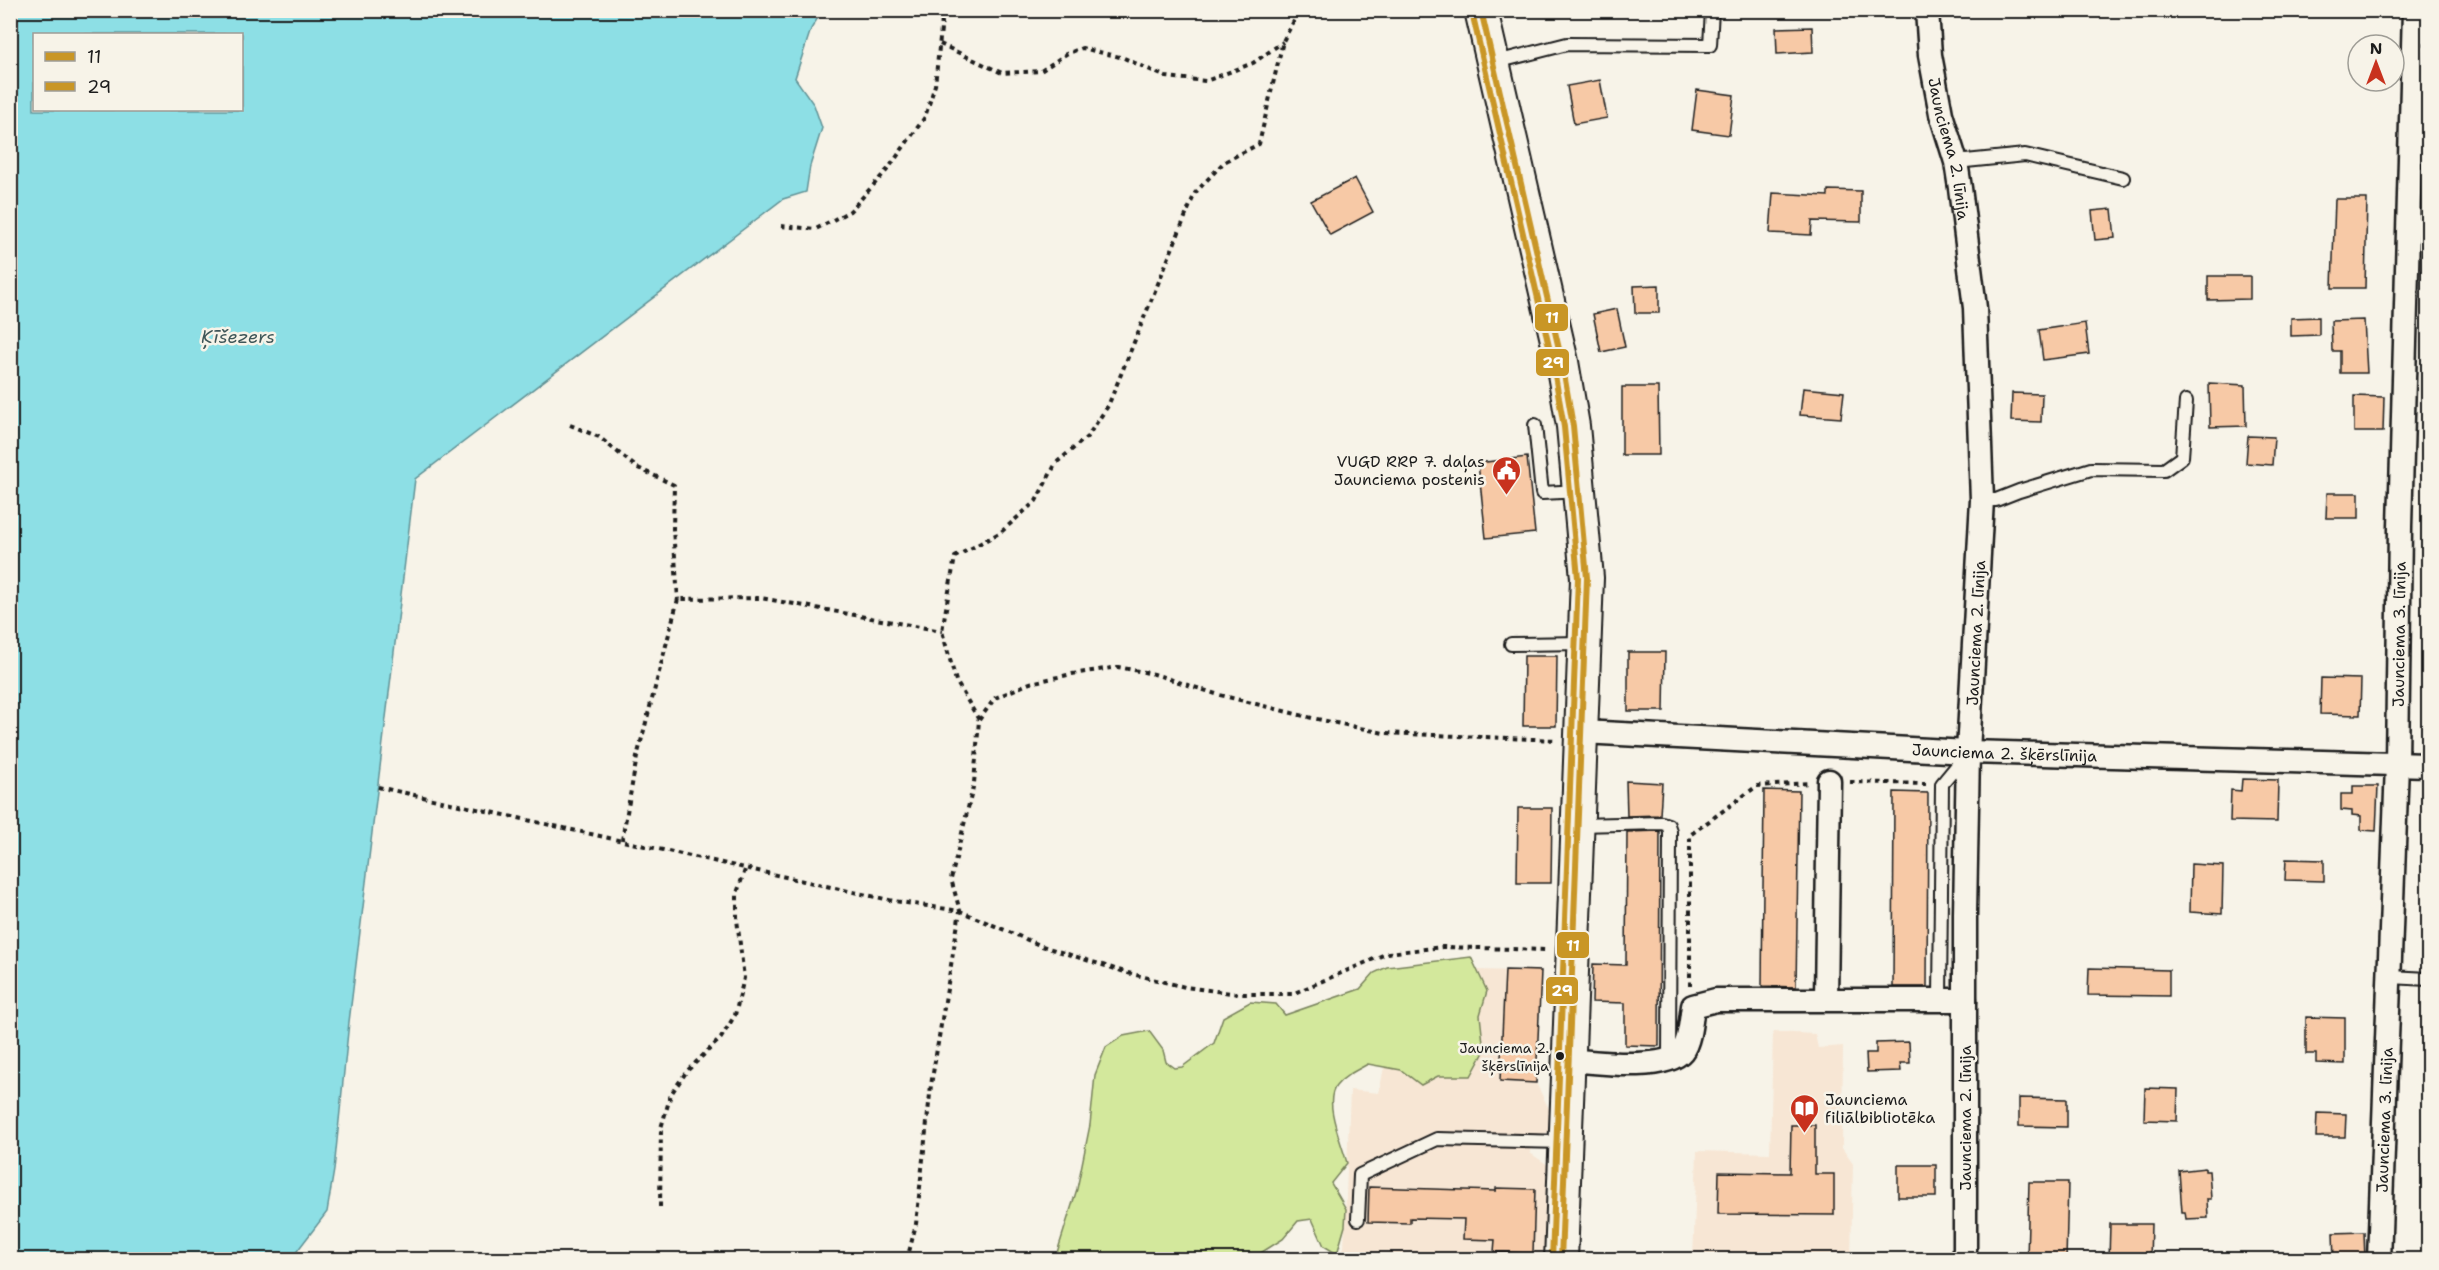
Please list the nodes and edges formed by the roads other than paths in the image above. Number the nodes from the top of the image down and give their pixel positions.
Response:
1 (1481, 10) edge
2 (1712, 10) edge
3 (1927, 10) edge
4 (2414, 10) edge
5 (1492, 60) junction
6 (1956, 162) junction
7 (2123, 178) dead end
8 (2186, 401) dead end
9 (1535, 425) dead end
10 (1581, 491) junction
11 (1982, 501) junction
12 (1586, 643) junction
13 (1511, 644) dead end
14 (1582, 737) junction
15 (1968, 752) junction
16 (2397, 765) junction
17 (2428, 765) edge
18 (1829, 781) road end
19 (1578, 825) junction
20 (2391, 977) junction
21 (2428, 979) edge
22 (1826, 999) junction
23 (1940, 1000) junction
24 (1965, 1000) junction
25 (1569, 1060) junction
26 (1669, 1060) junction
27 (1566, 1142) junction
28 (1358, 1219) dead end
29 (1561, 1260) edge
30 (1965, 1260) edge
31 (2379, 1260) edge

1 - 5 main road
2 - 5 lane
3 - 6 street, Jaunciema 2. līnija
4 - 16 street, Jaunciema 3. līnija
5 - 10 main road
6 - 7 lane
6 - 11 street, Jaunciema 2. līnija
8 - 11 lane
9 - 10 lane
10 - 12 main road
11 - 15 street, Jaunciema 2. līnija
12 - 13 lane
12 - 14 main road
14 - 15 street, Jaunciema 2. šķērslīnija
14 - 19 main road
15 - 16 street, Jaunciema 2. šķērslīnija
15 - 23 lane
15 - 24 street, Jaunciema 2. līnija
16 - 17 street, Jaunciema 2. šķērslīnija
16 - 20 street, Jaunciema 3. līnija
18 - 22 street
19 - 25 main road
19 - 26 lane
20 - 21 lane
20 - 31 street, Jaunciema 3. līnija
22 - 23 street
22 - 26 street
23 - 24 street
24 - 30 street, Jaunciema 2. līnija
25 - 26 street
25 - 27 main road
27 - 28 lane
27 - 29 main road

